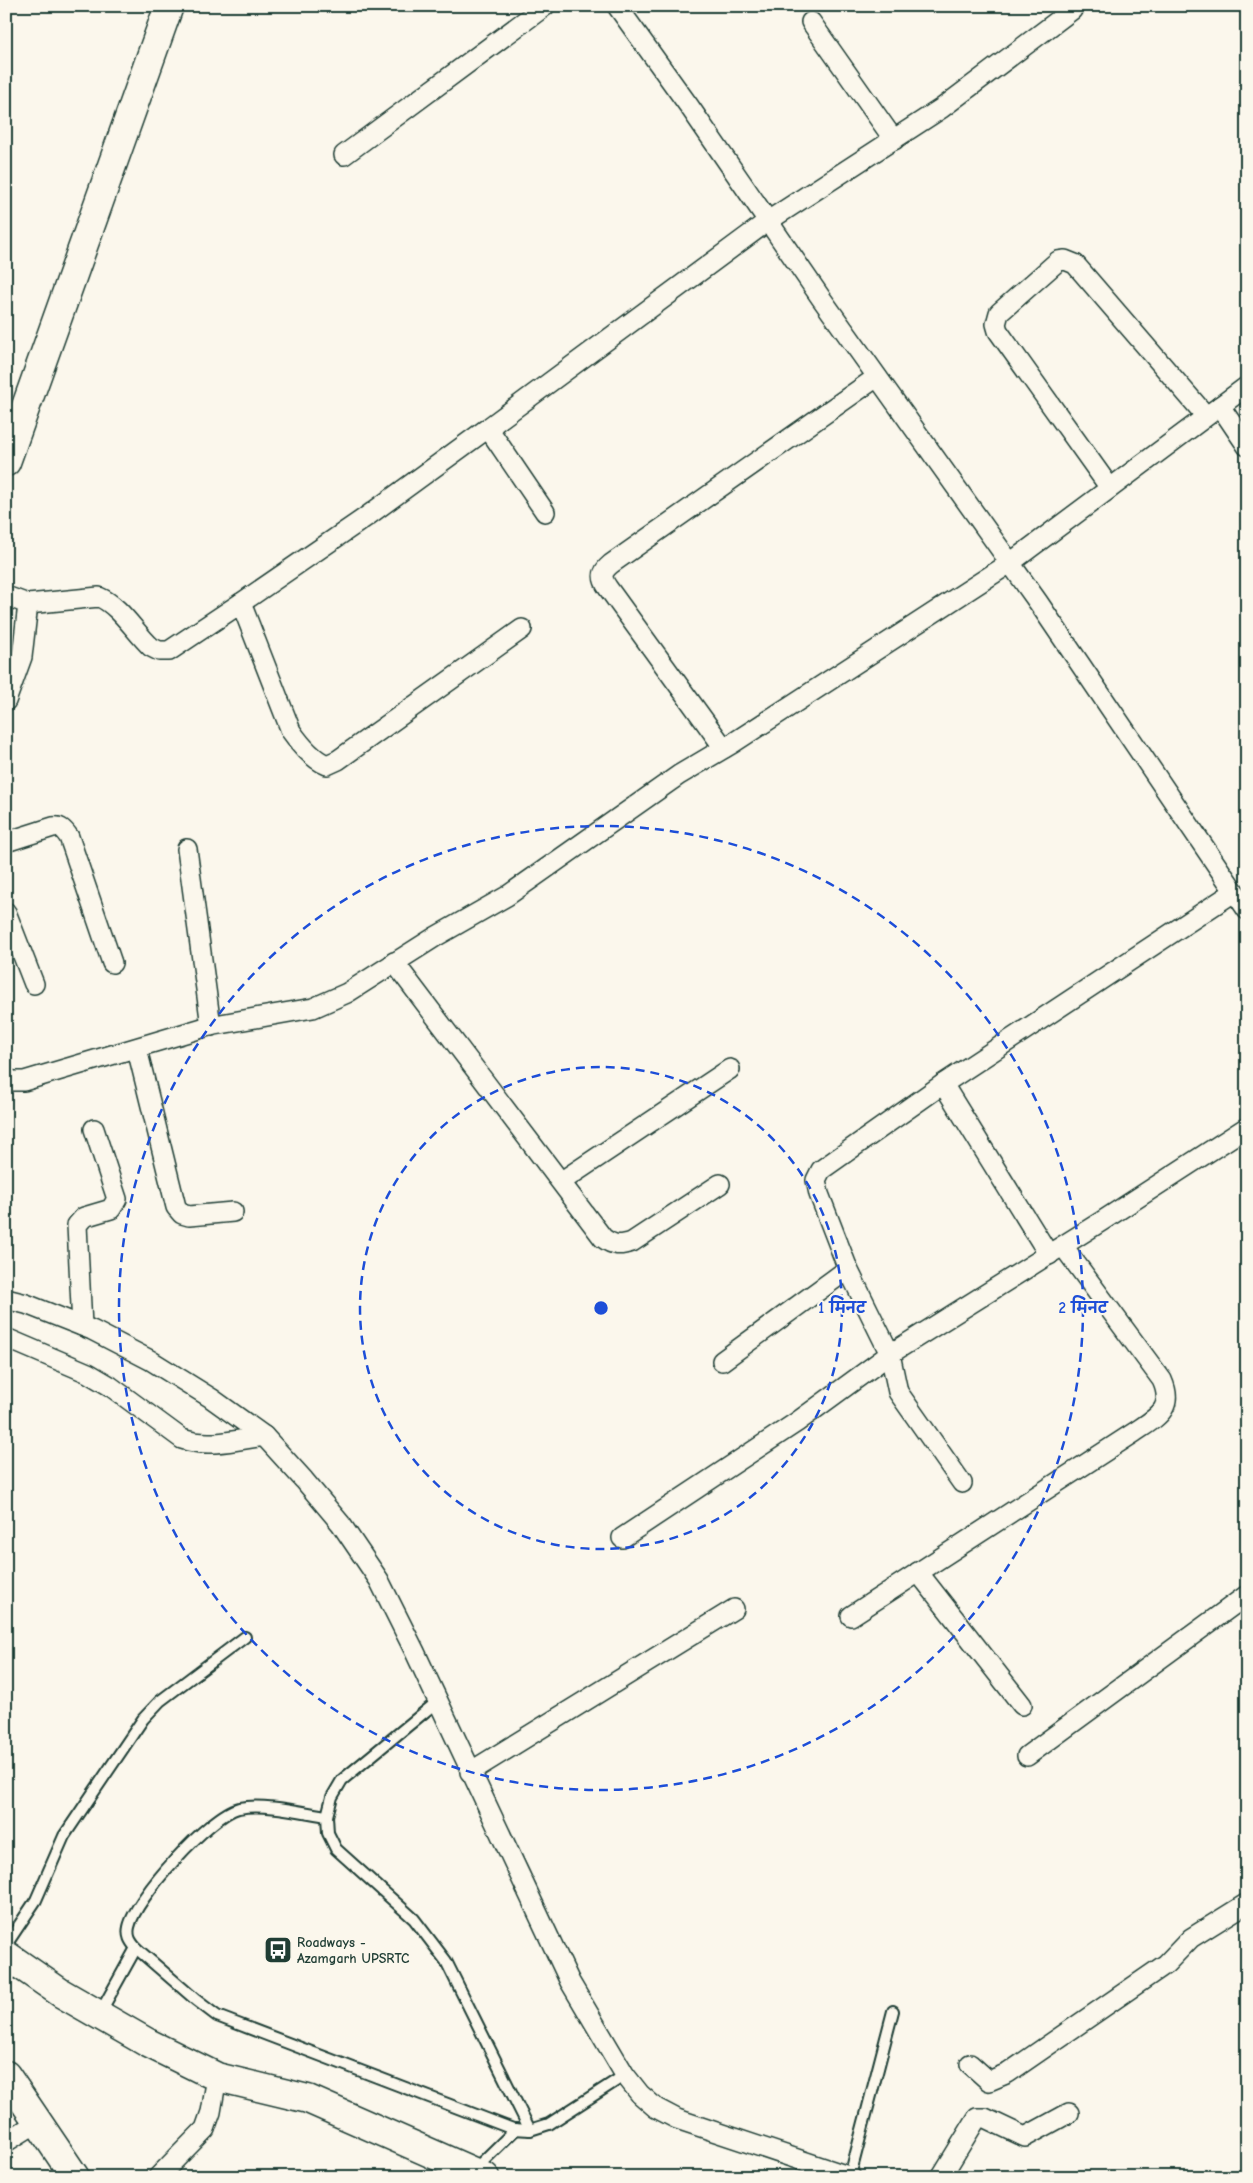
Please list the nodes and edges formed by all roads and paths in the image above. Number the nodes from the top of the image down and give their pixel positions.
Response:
1 (169, 6) edge
2 (545, 6) edge
3 (617, 6) edge
4 (1072, 10) dead end
5 (811, 22) dead end
6 (894, 140) junction
7 (344, 155) dead end
8 (768, 221) junction
9 (877, 377) junction
10 (1247, 386) edge
11 (1213, 411) junction
12 (488, 428) junction
13 (1247, 446) edge
14 (6, 462) edge
15 (1110, 488) junction
16 (545, 512) dead end
17 (1010, 563) junction
18 (6, 596) edge
19 (241, 603) junction
20 (28, 604) junction
21 (522, 629) dead end
22 (6, 701) edge
23 (724, 748) junction
24 (6, 842) edge
25 (187, 849) dead end
26 (1234, 892) junction
27 (1247, 910) edge
28 (6, 912) edge
29 (112, 962) dead end
30 (394, 962) junction
31 (34, 984) dead end
32 (211, 1026) junction
33 (137, 1049) junction
34 (730, 1069) dead end
35 (6, 1078) edge
36 (943, 1084) junction
37 (1247, 1127) edge
38 (94, 1129) dead end
39 (562, 1181) junction
40 (720, 1184) dead end
41 (233, 1212) dead end
42 (1056, 1250) junction
43 (848, 1269) junction
44 (6, 1299) edge
45 (82, 1326) junction
46 (6, 1338) edge
47 (890, 1354) junction
48 (722, 1361) dead end
49 (264, 1436) junction
50 (962, 1483) dead end
51 (622, 1538) dead end
52 (918, 1572) junction
53 (1247, 1595) edge
54 (734, 1609) dead end
55 (850, 1616) dead end
56 (245, 1637) dead end
57 (438, 1701) junction
58 (1022, 1705) dead end
59 (1027, 1756) dead end
60 (470, 1772) junction
61 (327, 1816) junction
62 (1247, 1903) edge
63 (6, 1945) edge
64 (136, 1948) junction
65 (6, 1955) edge
66 (893, 2011) dead end
67 (99, 2015) junction
68 (970, 2064) dead end
69 (6, 2075) edge
70 (625, 2075) junction
71 (217, 2078) junction
72 (1069, 2113) dead end
73 (38, 2122) junction
74 (516, 2129) junction
75 (530, 2130) junction
76 (6, 2142) edge
77 (479, 2174) edge
78 (851, 2176) edge
79 (75, 2177) edge
80 (158, 2177) edge
81 (941, 2177) edge

1 - 14 main road
2 - 7 street
3 - 8 street
4 - 6 street
5 - 6 street
6 - 8 street
8 - 9 street
8 - 12 street
9 - 17 street
9 - 23 street
10 - 11 street
11 - 13 street
11 - 15 street
11 - 15 street
12 - 16 street
12 - 19 street
15 - 17 street
17 - 23 street
17 - 26 street
18 - 20 street
19 - 20 street
19 - 21 street
20 - 22 street
23 - 30 street
24 - 29 street
25 - 32 street
26 - 27 street
26 - 36 street
28 - 31 street
30 - 32 street
30 - 39 street
32 - 33 street
33 - 35 street
33 - 41 street
34 - 39 street
36 - 42 street
36 - 43 street
37 - 42 street
38 - 45 street
39 - 40 street
42 - 47 street
42 - 52 street
43 - 47 street
43 - 48 street
44 - 45 street
45 - 49 street
46 - 49 street
47 - 50 street
47 - 51 street
49 - 57 street
52 - 55 street
52 - 58 street
53 - 59 street
54 - 60 street
56 - 63 lane
57 - 60 street
57 - 61 lane
60 - 70 street
61 - 64 lane
61 - 75 lane
62 - 68 street
64 - 67 lane
64 - 74 lane
65 - 67 main road
66 - 78 lane
67 - 71 main road
69 - 73 main road
70 - 75 lane
70 - 78 street
71 - 77 main road
71 - 80 street
72 - 81 street
73 - 76 street
73 - 79 main road
74 - 75 lane
74 - 77 lane

